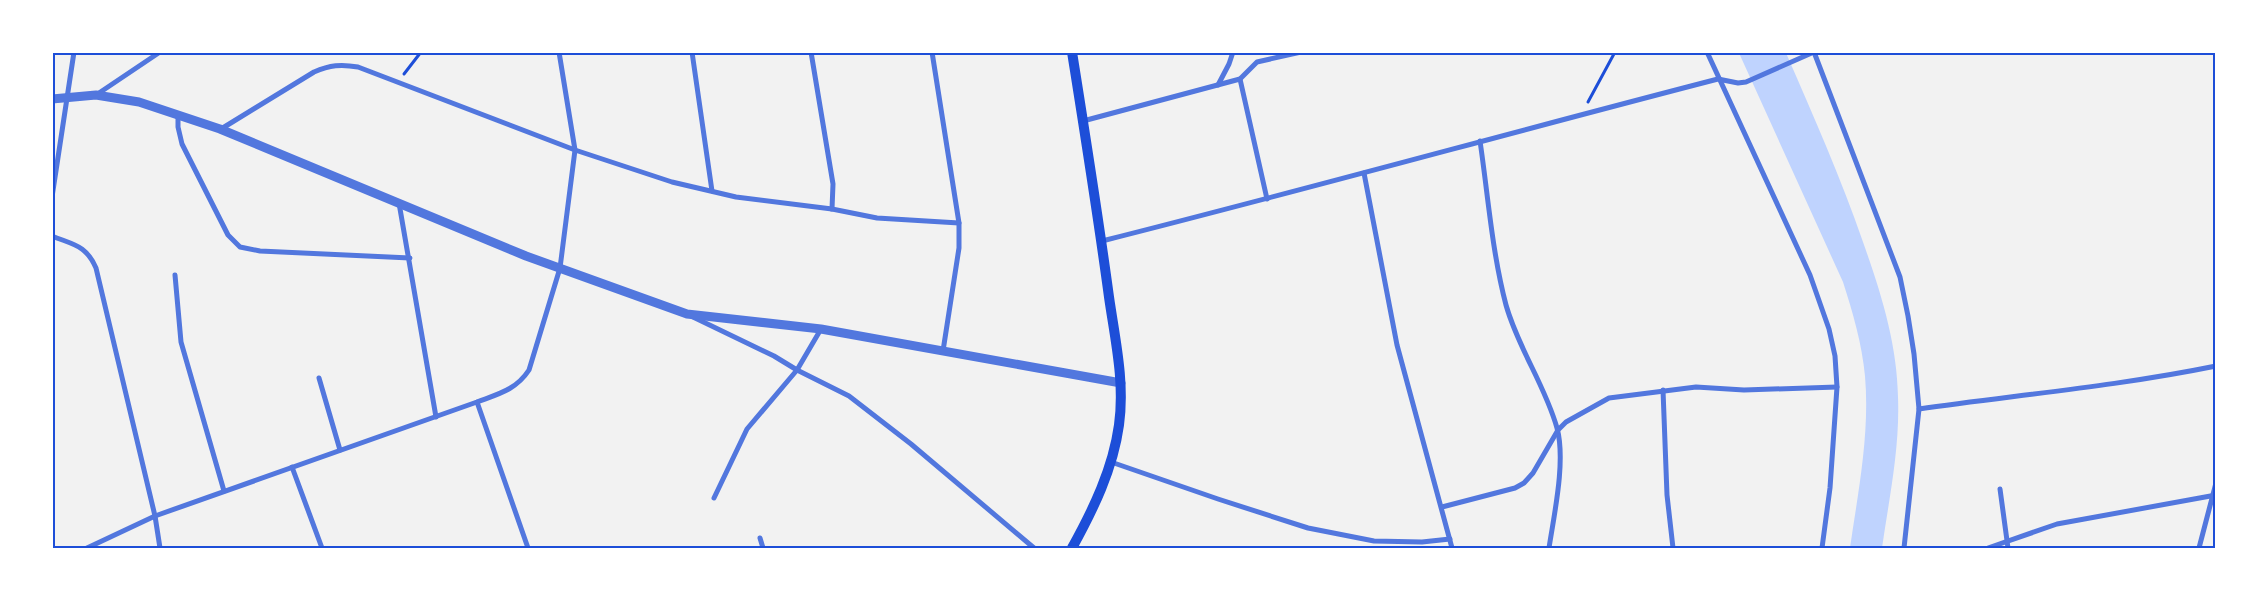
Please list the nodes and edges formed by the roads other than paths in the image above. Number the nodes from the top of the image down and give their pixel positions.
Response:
1 (74, 52) edge
2 (160, 52) edge
3 (559, 52) edge
4 (692, 52) edge
5 (811, 52) edge
6 (932, 52) edge
7 (1072, 52) edge
8 (1233, 52) edge
9 (1301, 52) edge
10 (1707, 52) edge
11 (1814, 52) edge
12 (1240, 79) junction
13 (1718, 79) junction
14 (1218, 85) junction
15 (96, 95) junction
16 (67, 98) junction
17 (52, 99) edge
18 (178, 114) junction
19 (1083, 121) junction
20 (220, 129) junction
21 (1480, 141) junction
22 (575, 150) junction
23 (1364, 173) junction
24 (712, 191) junction
25 (52, 198) edge
26 (1267, 199) junction
27 (399, 203) junction
28 (832, 209) junction
29 (959, 223) junction
30 (52, 236) edge
31 (1102, 241) junction
32 (410, 258) junction
33 (560, 268) junction
34 (175, 275) dead end
35 (687, 314) junction
36 (820, 329) junction
37 (943, 351) junction
38 (2216, 366) edge
39 (797, 370) junction
40 (319, 378) dead end
41 (1121, 383) junction
42 (1837, 387) junction
43 (1663, 390) junction
44 (476, 402) junction
45 (1919, 409) junction
46 (436, 417) junction
47 (1558, 430) junction
48 (340, 450) junction
49 (1112, 462) junction
50 (292, 467) junction
51 (2216, 483) edge
52 (2000, 489) dead end
53 (224, 491) junction
54 (2214, 495) edge
55 (714, 498) dead end
56 (1442, 507) junction
57 (155, 516) junction
58 (760, 538) dead end
59 (1450, 539) junction
60 (2008, 542) junction
61 (87, 548) edge
62 (160, 548) edge
63 (322, 548) edge
64 (528, 548) edge
65 (763, 548) edge
66 (1034, 548) edge
67 (1072, 548) edge
68 (1452, 548) edge
69 (1549, 548) edge
70 (1673, 548) edge
71 (1822, 548) edge
72 (1904, 548) edge
73 (1988, 548) edge
74 (2008, 548) edge
75 (2199, 548) edge

1 - 16 street
2 - 15 street
3 - 22 street
4 - 24 street
5 - 28 street
6 - 29 street
7 - 19 main road
8 - 14 street
9 - 12 street
10 - 13 street
11 - 13 street
11 - 45 street
12 - 14 street
12 - 26 street
13 - 21 street
13 - 42 street
14 - 19 street
15 - 16 street
15 - 18 street
16 - 17 street
16 - 25 street
18 - 20 street
18 - 32 street
19 - 31 main road
20 - 22 street
20 - 27 street
21 - 23 street
21 - 47 street
22 - 24 street
22 - 33 street
23 - 26 street
23 - 56 street
24 - 28 street
26 - 31 street
27 - 32 street
27 - 33 street
28 - 29 street
29 - 37 street
30 - 57 street
31 - 41 main road
32 - 46 street
33 - 35 street
33 - 44 street
34 - 53 street
35 - 36 street
35 - 39 street
36 - 37 street
36 - 39 street
37 - 41 street
38 - 45 street
39 - 55 street
39 - 66 street
40 - 48 street
41 - 49 main road
42 - 43 street
42 - 71 street
43 - 47 street
43 - 70 street
44 - 46 street
44 - 64 street
45 - 72 street
46 - 48 street
47 - 56 street
47 - 69 street
48 - 50 street
49 - 59 street
49 - 67 main road
50 - 53 street
50 - 63 street
51 - 54 street
52 - 60 street
53 - 57 street
54 - 60 street
54 - 75 street
56 - 59 street
57 - 61 street
57 - 62 street
58 - 65 street
59 - 68 street
60 - 73 street
60 - 74 street

